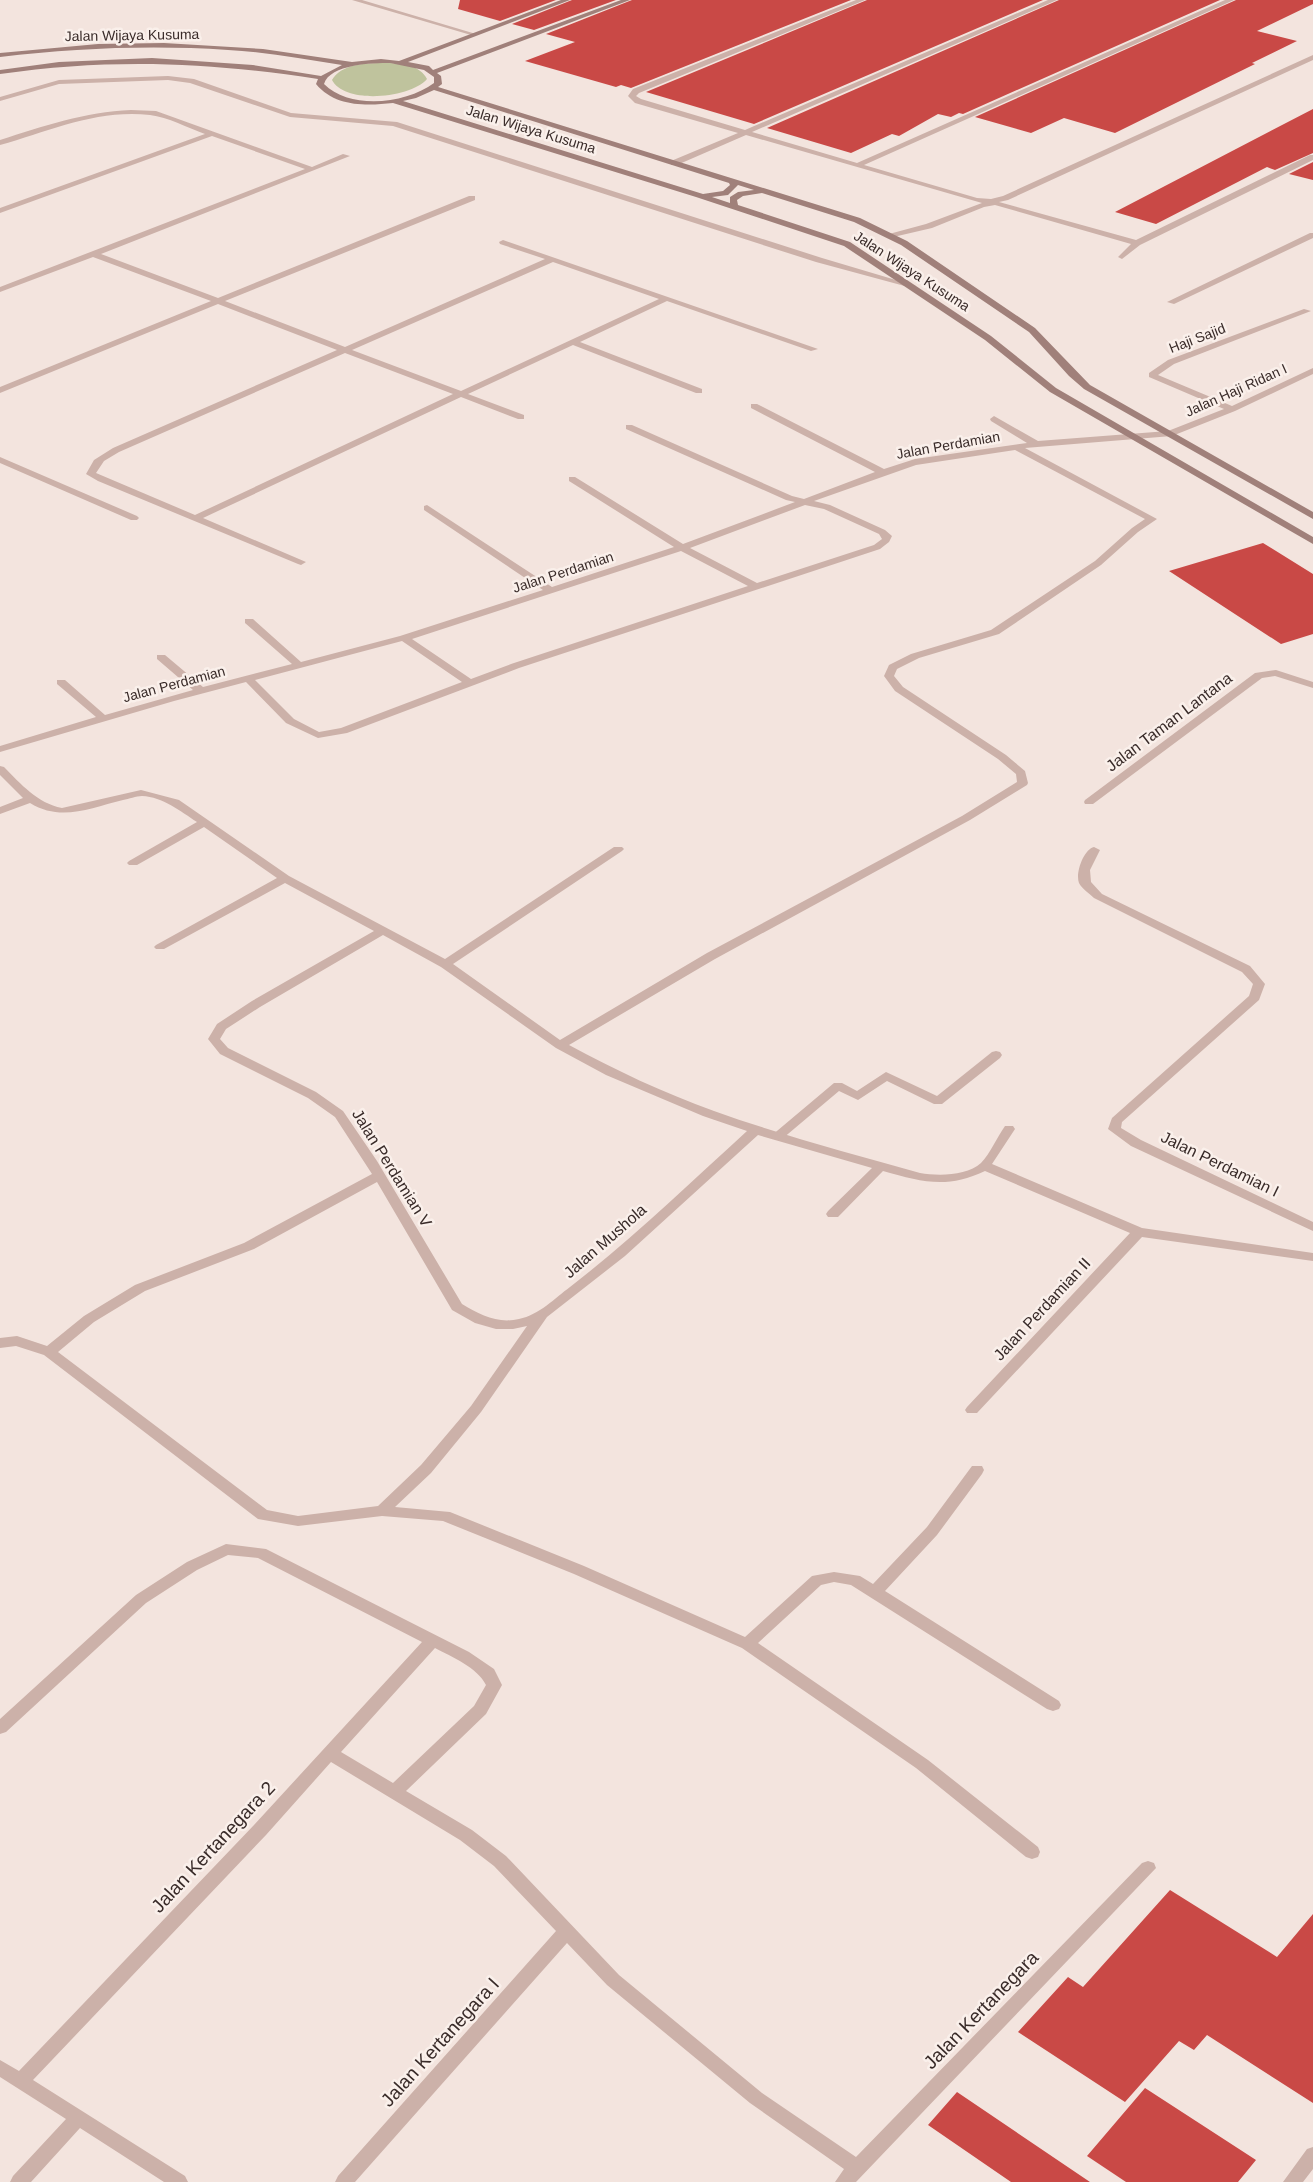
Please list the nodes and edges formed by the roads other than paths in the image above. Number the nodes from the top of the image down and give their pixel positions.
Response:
1 (355, 0) edge
2 (567, 0) edge
3 (627, 0) edge
4 (862, 0) edge
5 (1054, 0) edge
6 (1231, 0) edge
7 (473, 34) junction
8 (0, 56) edge
9 (1313, 58) edge
10 (402, 62) junction
11 (353, 64) junction
12 (0, 72) edge
13 (434, 72) junction
14 (322, 78) junction
15 (434, 88) junction
16 (0, 99) edge
17 (394, 101) junction
18 (746, 132) junction
19 (212, 134) junction
20 (0, 143) edge
21 (346, 156) dead end
22 (1313, 157) edge
23 (674, 163) junction
24 (858, 165) junction
25 (312, 169) junction
26 (733, 181) junction
27 (767, 192) junction
28 (699, 195) junction
29 (472, 198) dead end
30 (734, 206) junction
31 (0, 211) edge
32 (1313, 235) edge
33 (892, 236) junction
34 (503, 242) dead end
35 (1136, 243) junction
36 (94, 254) junction
37 (1122, 257) dead end
38 (552, 258) junction
39 (912, 286) junction
40 (0, 290) edge
41 (666, 298) junction
42 (217, 301) junction
43 (1171, 302) dead end
44 (1307, 311) dead end
45 (572, 342) junction
46 (343, 350) junction
47 (814, 350) dead end
48 (1313, 371) edge
49 (0, 390) edge
50 (699, 391) dead end
51 (460, 394) junction
52 (754, 406) dead end
53 (1232, 409) junction
54 (521, 417) dead end
55 (994, 419) dead end
56 (629, 427) dead end
57 (1169, 434) junction
58 (1135, 438) junction
59 (1036, 444) junction
60 (1016, 447) junction
61 (0, 460) edge
62 (883, 472) junction
63 (572, 479) dead end
64 (804, 502) junction
65 (427, 508) dead end
66 (1313, 516) edge
67 (134, 518) dead end
68 (195, 518) junction
69 (1313, 541) edge
70 (682, 548) junction
71 (301, 562) dead end
72 (756, 587) junction
73 (551, 591) junction
74 (249, 620) dead end
75 (404, 638) junction
76 (161, 657) dead end
77 (298, 664) junction
78 (247, 678) junction
79 (61, 682) dead end
80 (468, 682) junction
81 (1313, 685) edge
82 (200, 690) junction
83 (103, 718) junction
84 (0, 749) edge
85 (0, 769) edge
86 (31, 799) junction
87 (1089, 802) dead end
88 (0, 811) edge
89 (203, 823) junction
90 (618, 849) dead end
91 (1094, 850) dead end
92 (133, 863) dead end
93 (285, 878) junction
94 (382, 931) junction
95 (160, 947) dead end
96 (445, 964) junction
97 (560, 1045) junction
98 (996, 1055) dead end
99 (1009, 1129) dead end
100 (756, 1130) junction
101 (777, 1136) junction
102 (882, 1165) junction
103 (985, 1166) junction
104 (379, 1176) junction
105 (833, 1214) dead end
106 (1313, 1227) edge
107 (1138, 1232) junction
108 (1313, 1257) edge
109 (457, 1307) joint
110 (541, 1316) junction
111 (0, 1343) edge
112 (49, 1352) junction
113 (972, 1410) dead end
114 (977, 1470) dead end
115 (382, 1511) junction
116 (875, 1592) junction
117 (433, 1640) junction
118 (746, 1644) junction
119 (1053, 1705) dead end
120 (0, 1728) edge
121 (331, 1754) junction
122 (395, 1791) junction
123 (1032, 1852) dead end
124 (1148, 1868) dead end
125 (567, 1931) junction
126 (0, 2068) edge
127 (20, 2081) junction
128 (79, 2117) junction
129 (1313, 2155) edge
130 (857, 2168) junction
131 (19, 2182) edge
132 (179, 2182) edge
133 (344, 2182) edge
134 (844, 2182) edge
135 (1292, 2182) edge

1 - 7 street
2 - 7 street
3 - 13 street
4 - 18 street
5 - 18 street
6 - 24 street
7 - 10 street
8 - 11 street, Jalan Wijaya Kusuma
9 - 24 street
10 - 11 street
10 - 13 street
11 - 14 street
12 - 14 street, Jalan Wijaya Kusuma
13 - 15 street
14 - 17 street
15 - 17 street
15 - 23 street, Jalan Wijaya Kusuma
16 - 39 street
17 - 28 street, Jalan Wijaya Kusuma
18 - 23 street
18 - 24 street
19 - 20 street
19 - 25 street
19 - 31 street
21 - 25 street
22 - 35 street
23 - 26 street, Jalan Wijaya Kusuma
25 - 36 street
26 - 27 street, Jalan Wijaya Kusuma
26 - 28 street
27 - 30 street
27 - 33 street, Jalan Wijaya Kusuma
28 - 30 street, Jalan Wijaya Kusuma
29 - 42 street
30 - 39 street, Jalan Wijaya Kusuma
32 - 43 street
33 - 35 street
33 - 57 street, Jalan Wijaya Kusuma
34 - 38 street
35 - 37 street
36 - 40 street
36 - 42 street
38 - 41 street
38 - 46 street
39 - 58 street, Jalan Wijaya Kusuma
41 - 45 street
41 - 47 street
42 - 46 street
42 - 49 street
44 - 53 street, Haji Sajid
45 - 50 street
45 - 51 street
46 - 51 street
46 - 68 street
48 - 53 street, Jalan Haji Ridan I
51 - 54 street
51 - 68 street
52 - 62 street
53 - 57 street, Jalan Haji Ridan I
55 - 59 street
56 - 64 street
57 - 58 street, Jalan Haji Ridan I
57 - 66 street, Jalan Wijaya Kusuma
58 - 59 street, Jalan Perdamian
58 - 69 street, Jalan Wijaya Kusuma
59 - 60 street, Jalan Perdamian
60 - 62 street, Jalan Perdamian
60 - 97 street
61 - 67 street
62 - 64 street, Jalan Perdamian
63 - 70 street
64 - 70 street, Jalan Perdamian
64 - 72 street
65 - 73 street
68 - 71 street
70 - 72 street
70 - 73 street, Jalan Perdamian
72 - 80 street
73 - 75 street, Jalan Perdamian
74 - 77 street
75 - 77 street, Jalan Perdamian
75 - 80 street
76 - 82 street
77 - 78 street, Jalan Perdamian
78 - 80 street
78 - 82 street, Jalan Perdamian
79 - 83 street
81 - 87 street, Jalan Taman Lantana
82 - 83 street, Jalan Perdamian
83 - 84 street, Jalan Perdamian
85 - 86 street
86 - 88 street
86 - 89 street
89 - 92 street
89 - 93 street
90 - 96 street
91 - 106 street, Jalan Perdamian I
93 - 94 street
93 - 95 street
94 - 96 street
94 - 104 street, Jalan Perdamian V
96 - 97 street
97 - 100 street
98 - 101 street
99 - 103 street
100 - 101 street
100 - 110 street, Jalan Mushola
101 - 102 street
102 - 103 street
102 - 105 street
103 - 107 street
104 - 109 street, Jalan Perdamian V
104 - 112 street
107 - 108 street
107 - 113 street, Jalan Perdamian II
109 - 110 street, Jalan Mushola
110 - 115 street
111 - 112 street
112 - 115 street
114 - 116 street
115 - 118 street
116 - 118 street
116 - 119 street
117 - 120 street
117 - 121 street, Jalan Kertanegara 2
117 - 122 street
118 - 123 street
121 - 122 street
121 - 127 street, Jalan Kertanegara 2
122 - 125 street
124 - 130 street, Jalan Kertanegara
125 - 130 street
125 - 133 street, Jalan Kertanegara I
126 - 127 street
127 - 128 street
128 - 131 street
128 - 132 street
129 - 135 street
130 - 134 street, Jalan Kertanegara

